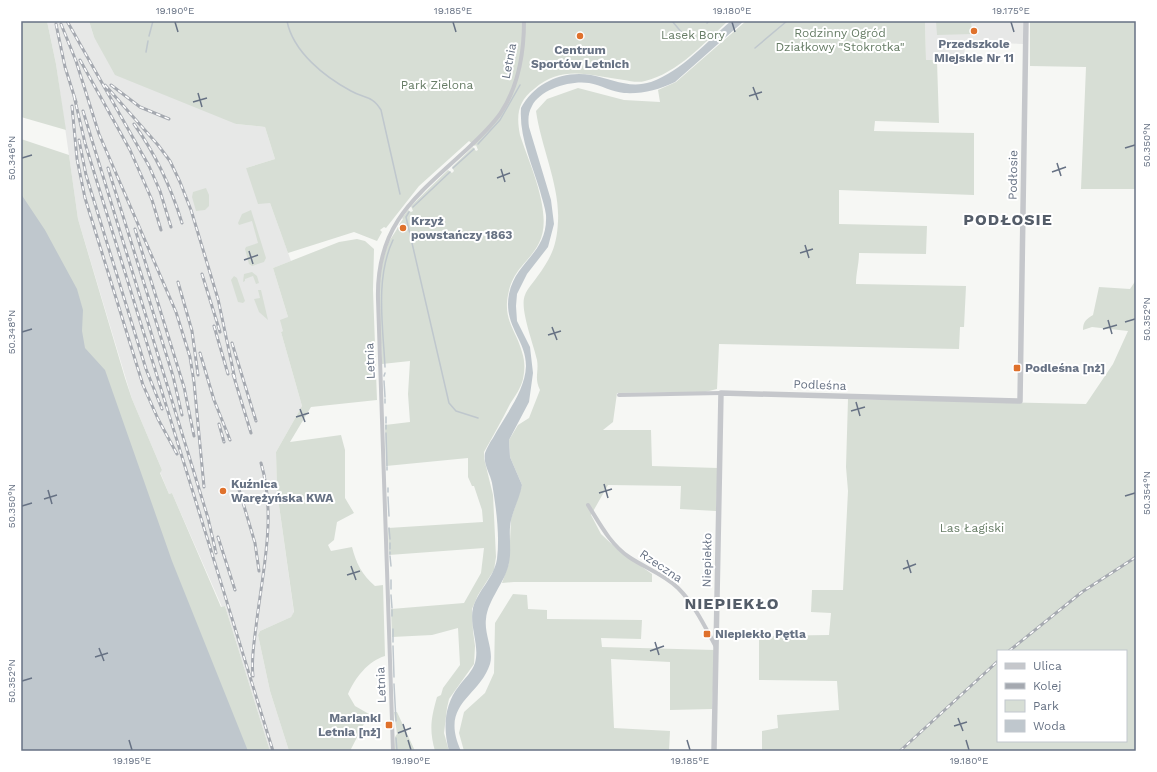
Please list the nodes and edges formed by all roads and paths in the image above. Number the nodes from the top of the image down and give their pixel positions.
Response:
1 (524, 21) edge
2 (1026, 21) edge
3 (721, 393) junction
4 (619, 395) dead end
5 (1020, 401) joint
6 (588, 505) dead end
7 (717, 649) junction
8 (393, 751) edge
9 (714, 751) edge

1 - 8 street, Letnia
2 - 5 street, Podłosie
3 - 4 street, Podleśna
3 - 5 street, Podleśna
3 - 7 street, Niepiekło
6 - 7 street, Rzeczna
7 - 9 street, Niepiekło

